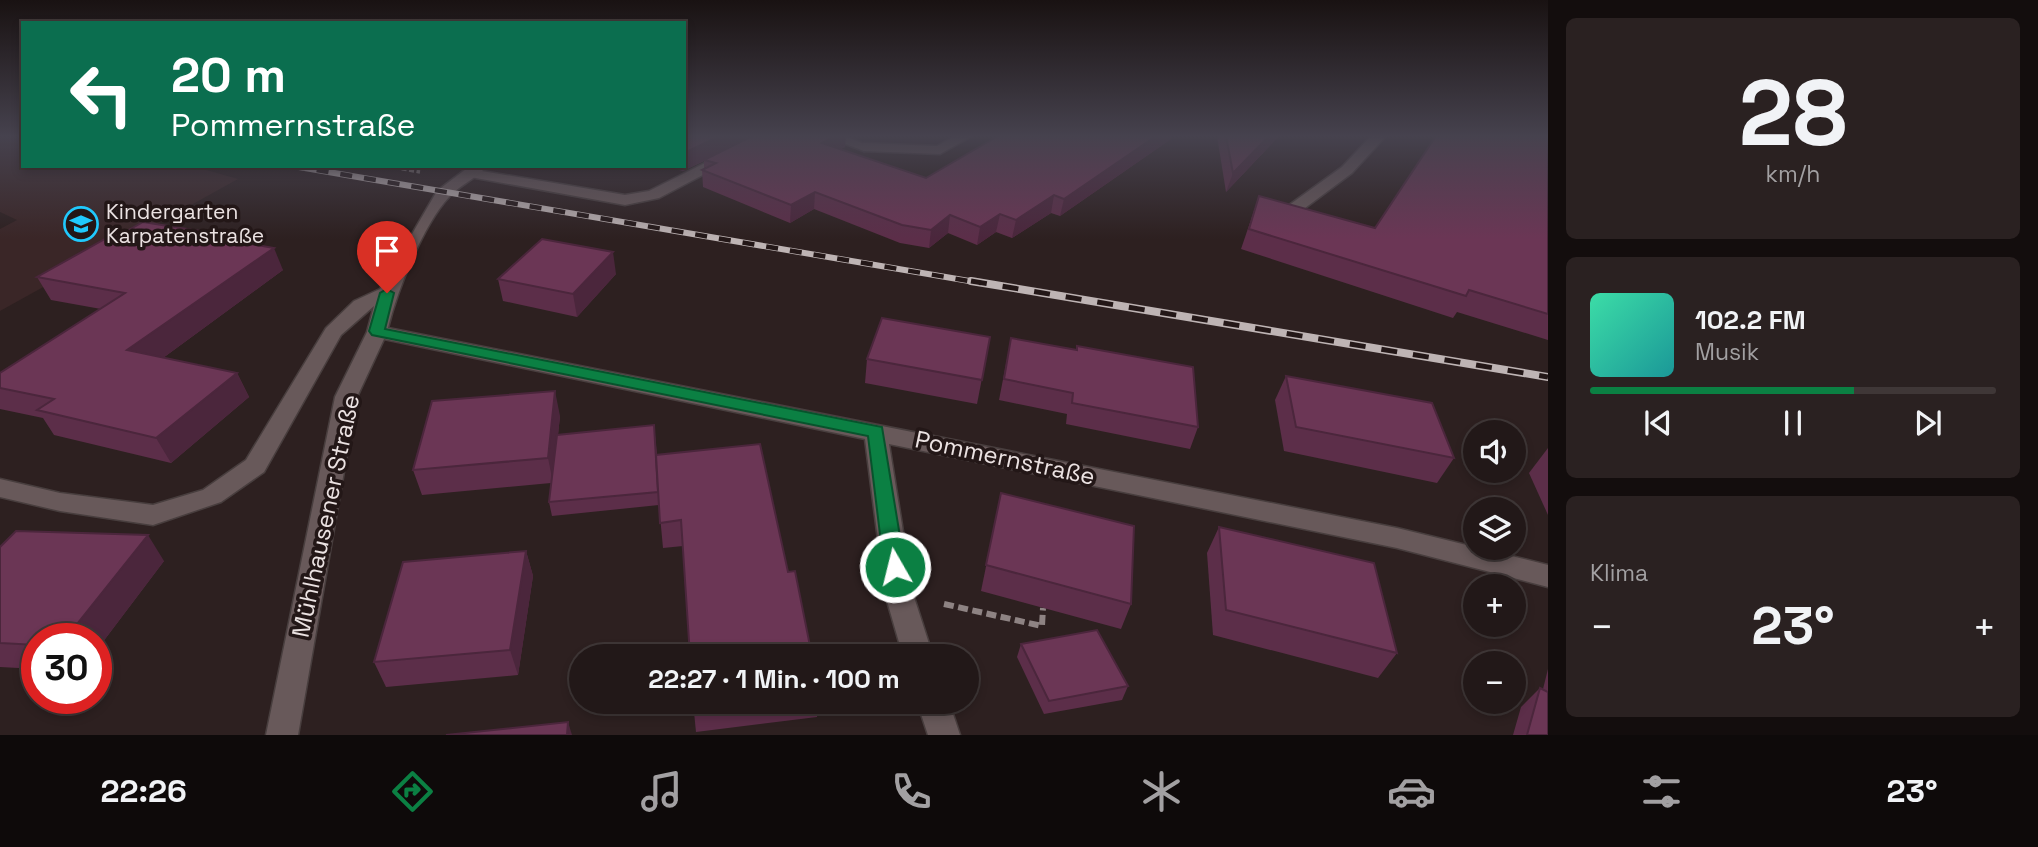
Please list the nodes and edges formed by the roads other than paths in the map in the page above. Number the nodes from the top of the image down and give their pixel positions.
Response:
1 (475, 170) edge
2 (477, 170) edge
3 (702, 170) edge
4 (1347, 170) edge
5 (1291, 211) edge
6 (387, 293) junction
7 (377, 331) junction
8 (876, 432) junction
9 (0, 488) edge
10 (1548, 576) edge
11 (914, 644) edge
12 (937, 714) edge
13 (282, 735) edge
14 (944, 735) edge

1 - 6 street, Mühlhausener Straße
2 - 3 street
4 - 5 street
6 - 7 street, Mühlhausener Straße
6 - 9 street
7 - 8 street, Pommernstraße
7 - 13 street, Mühlhausener Straße
8 - 10 street, Pommernstraße
8 - 11 street
12 - 14 street

